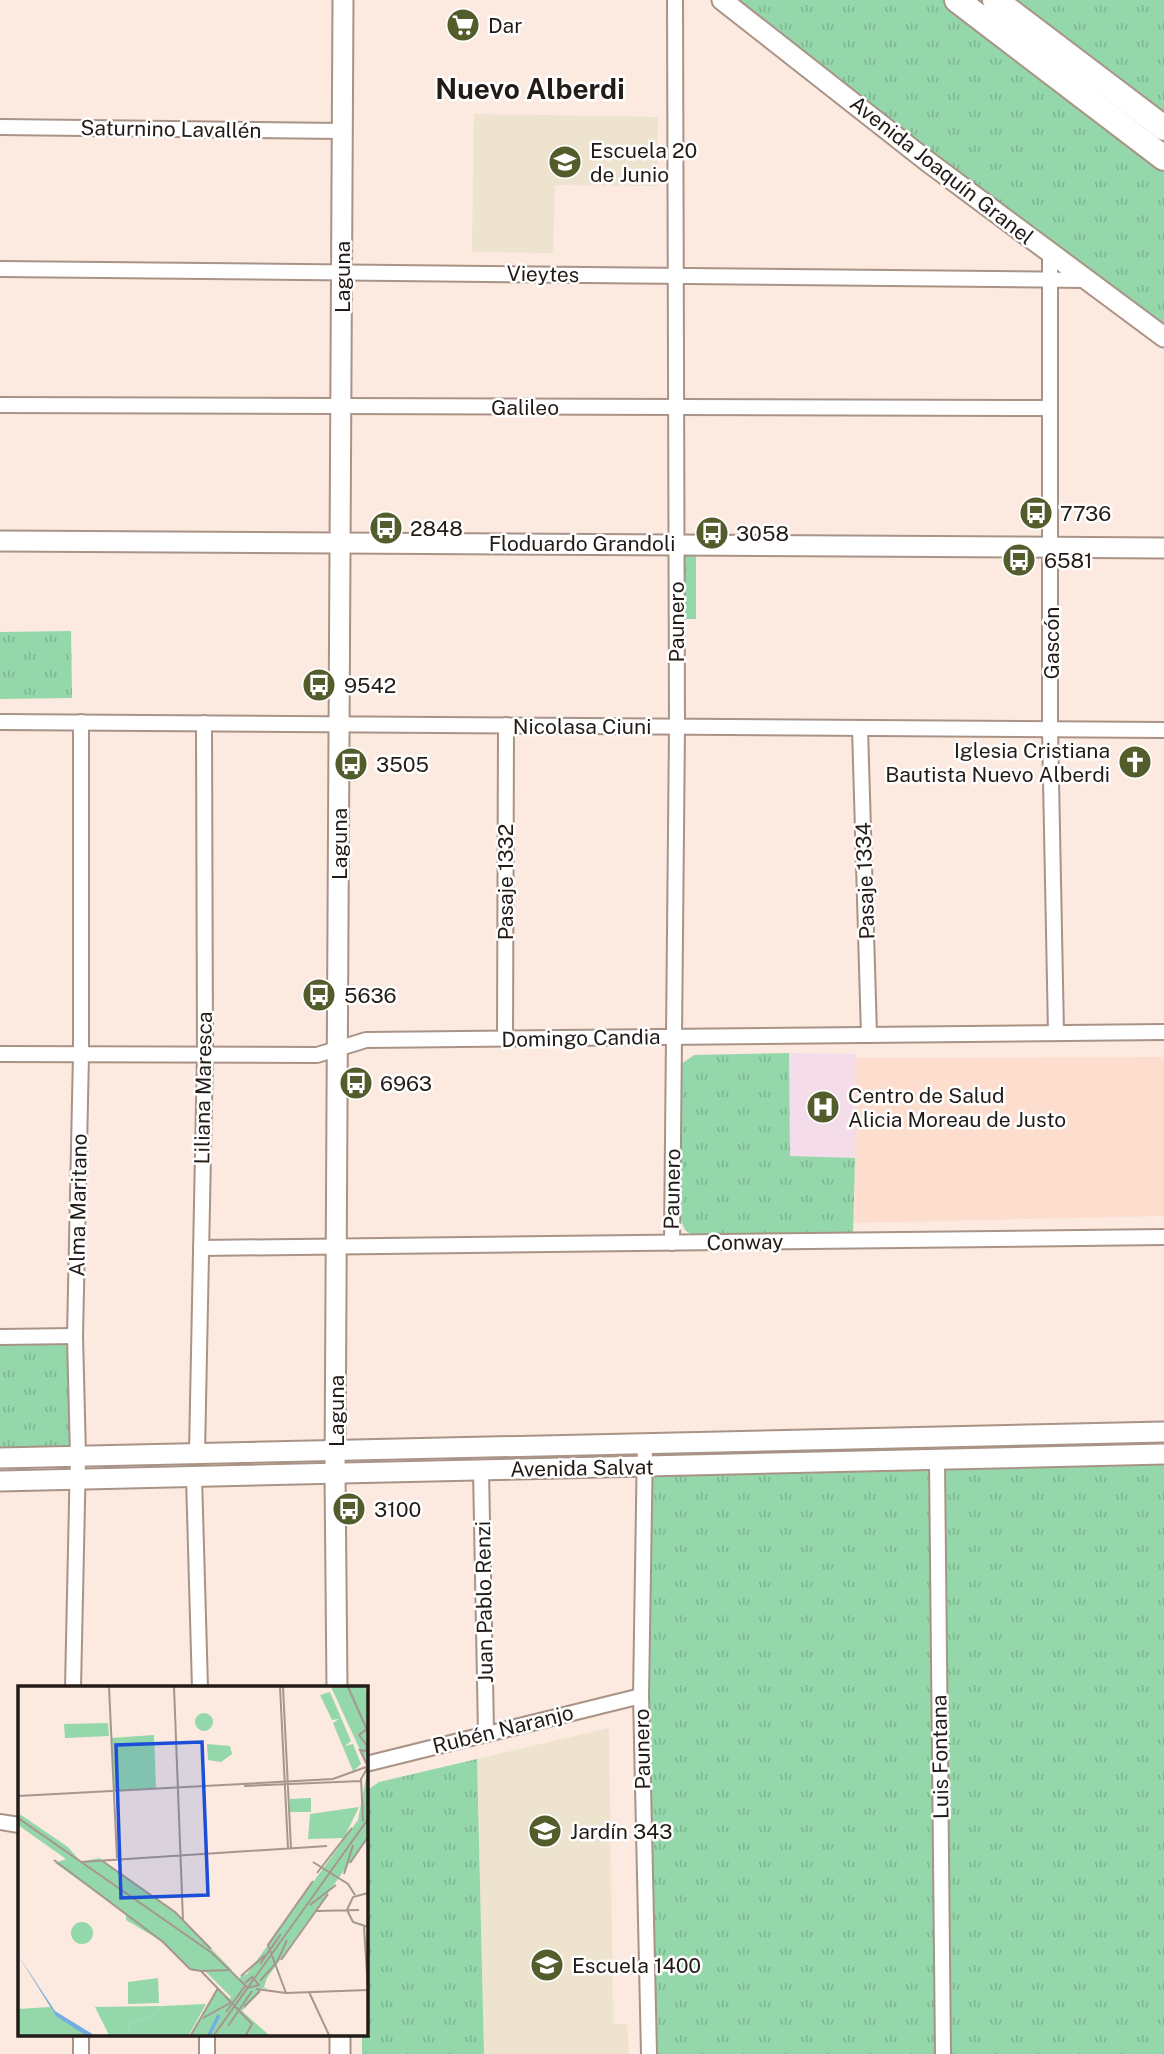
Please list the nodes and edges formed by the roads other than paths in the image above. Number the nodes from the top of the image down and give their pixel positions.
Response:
1 (343, 0) edge
2 (675, 0) edge
3 (722, 0) edge
4 (957, 0) edge
5 (995, 0) edge
6 (0, 127) edge
7 (1164, 128) edge
8 (343, 131) junction
9 (1164, 158) edge
10 (1050, 253) junction
11 (0, 269) edge
12 (342, 272) junction
13 (676, 276) junction
14 (1050, 279) junction
15 (1086, 280) junction
16 (1164, 337) edge
17 (0, 405) edge
18 (341, 406) junction
19 (676, 407) junction
20 (1050, 408) junction
21 (0, 541) edge
22 (340, 541) junction
23 (676, 544) junction
24 (1051, 547) junction
25 (1164, 548) edge
26 (0, 722) edge
27 (81, 722) junction
28 (204, 723) junction
29 (339, 724) junction
30 (506, 725) junction
31 (677, 727) junction
32 (860, 728) junction
33 (1050, 729) junction
34 (1164, 730) edge
35 (1164, 1032) edge
36 (1056, 1033) junction
37 (869, 1035) junction
38 (675, 1037) junction
39 (505, 1039) junction
40 (338, 1049) junction
41 (0, 1054) edge
42 (81, 1054) junction
43 (205, 1055) junction
44 (1164, 1237) edge
45 (672, 1243) junction
46 (201, 1248) junction
47 (337, 1248) junction
48 (75, 1336) junction
49 (0, 1338) edge
50 (1164, 1432) edge
51 (645, 1443) junction
52 (335, 1450) junction
53 (197, 1453) junction
54 (1164, 1454) edge
55 (78, 1456) junction
56 (0, 1458) edge
57 (937, 1460) junction
58 (645, 1466) junction
59 (481, 1470) junction
60 (335, 1473) junction
61 (194, 1477) junction
62 (77, 1479) junction
63 (0, 1481) edge
64 (72, 1686) edge
65 (200, 1686) edge
66 (337, 1686) edge
67 (640, 1696) junction
68 (486, 1733) junction
69 (368, 1762) edge
70 (0, 1822) edge
71 (18, 1825) edge
72 (81, 2036) edge
73 (207, 2036) edge
74 (340, 2036) edge
75 (81, 2054) edge
76 (207, 2054) edge
77 (340, 2054) edge
78 (649, 2054) edge
79 (943, 2054) edge

1 - 8 street, Laguna
2 - 13 street, Paunero
3 - 10 street, Avenida Joaquín Granel
4 - 9 highway
5 - 7 highway
6 - 8 street, Saturnino Lavallén
8 - 12 street, Laguna
10 - 14 street, Gascón
10 - 15 street, Avenida Joaquín Granel
11 - 12 street, Vieytes
12 - 13 street, Vieytes
12 - 18 street, Laguna
13 - 14 street, Vieytes
13 - 19 street, Paunero
14 - 15 street, Vieytes
14 - 20 street, Gascón
15 - 16 street, Avenida Joaquín Granel
17 - 18 street, Galileo
18 - 19 street, Galileo
18 - 22 street, Laguna
19 - 20 street, Galileo
19 - 23 street, Paunero
20 - 24 street, Gascón
21 - 22 street, Floduardo Grandoli
22 - 23 street, Floduardo Grandoli
22 - 29 street, Laguna
23 - 24 street, Floduardo Grandoli
23 - 31 street, Paunero
24 - 25 street, Floduardo Grandoli
24 - 33 street, Gascón
26 - 27 street, Nicolasa Ciuni
27 - 28 street, Nicolasa Ciuni
27 - 42 street, Alma Maritano
28 - 29 street, Nicolasa Ciuni
28 - 43 street, Liliana Maresca
29 - 30 street, Nicolasa Ciuni
29 - 40 street, Laguna
30 - 31 street, Nicolasa Ciuni
30 - 39 street, Pasaje 1332
31 - 32 street, Nicolasa Ciuni
31 - 38 street, Paunero
32 - 33 street, Nicolasa Ciuni
32 - 37 street, Pasaje 1334
33 - 34 street, Nicolasa Ciuni
33 - 36 street, Gascón
35 - 36 street, Domingo Candia
36 - 37 street, Domingo Candia
37 - 38 street, Domingo Candia
38 - 39 street, Domingo Candia
38 - 45 street, Paunero
39 - 40 street, Domingo Candia
40 - 43 street, Domingo Candia
40 - 47 street, Laguna
41 - 42 street, Domingo Candia
42 - 43 street, Domingo Candia
42 - 48 street, Alma Maritano
43 - 46 street, Liliana Maresca
44 - 45 street, Conway
45 - 47 street, Conway
46 - 47 street, Conway
46 - 53 street, Liliana Maresca
47 - 52 street, Laguna
48 - 49 street
48 - 55 street, Alma Maritano
50 - 51 street, Avenida Salvat
51 - 52 street, Avenida Salvat
51 - 58 street, Paunero
52 - 53 street, Avenida Salvat
52 - 60 street, Laguna
53 - 55 street, Avenida Salvat
54 - 57 street, Avenida Salvat
55 - 56 street, Avenida Salvat
55 - 62 street, Alma Maritano
57 - 58 street, Avenida Salvat
57 - 79 street, Luis Fontana
58 - 59 street, Avenida Salvat
58 - 67 street, Paunero
59 - 60 street, Avenida Salvat
59 - 68 street, Juan Pablo Renzi
60 - 61 street, Avenida Salvat
60 - 66 street, Laguna
61 - 62 street, Avenida Salvat
61 - 65 street
62 - 63 street, Avenida Salvat
62 - 64 street, Alma Maritano
67 - 68 street, Rubén Naranjo
67 - 78 street, Paunero
68 - 69 street, Rubén Naranjo
70 - 71 street
72 - 75 street
73 - 76 street
74 - 77 street

